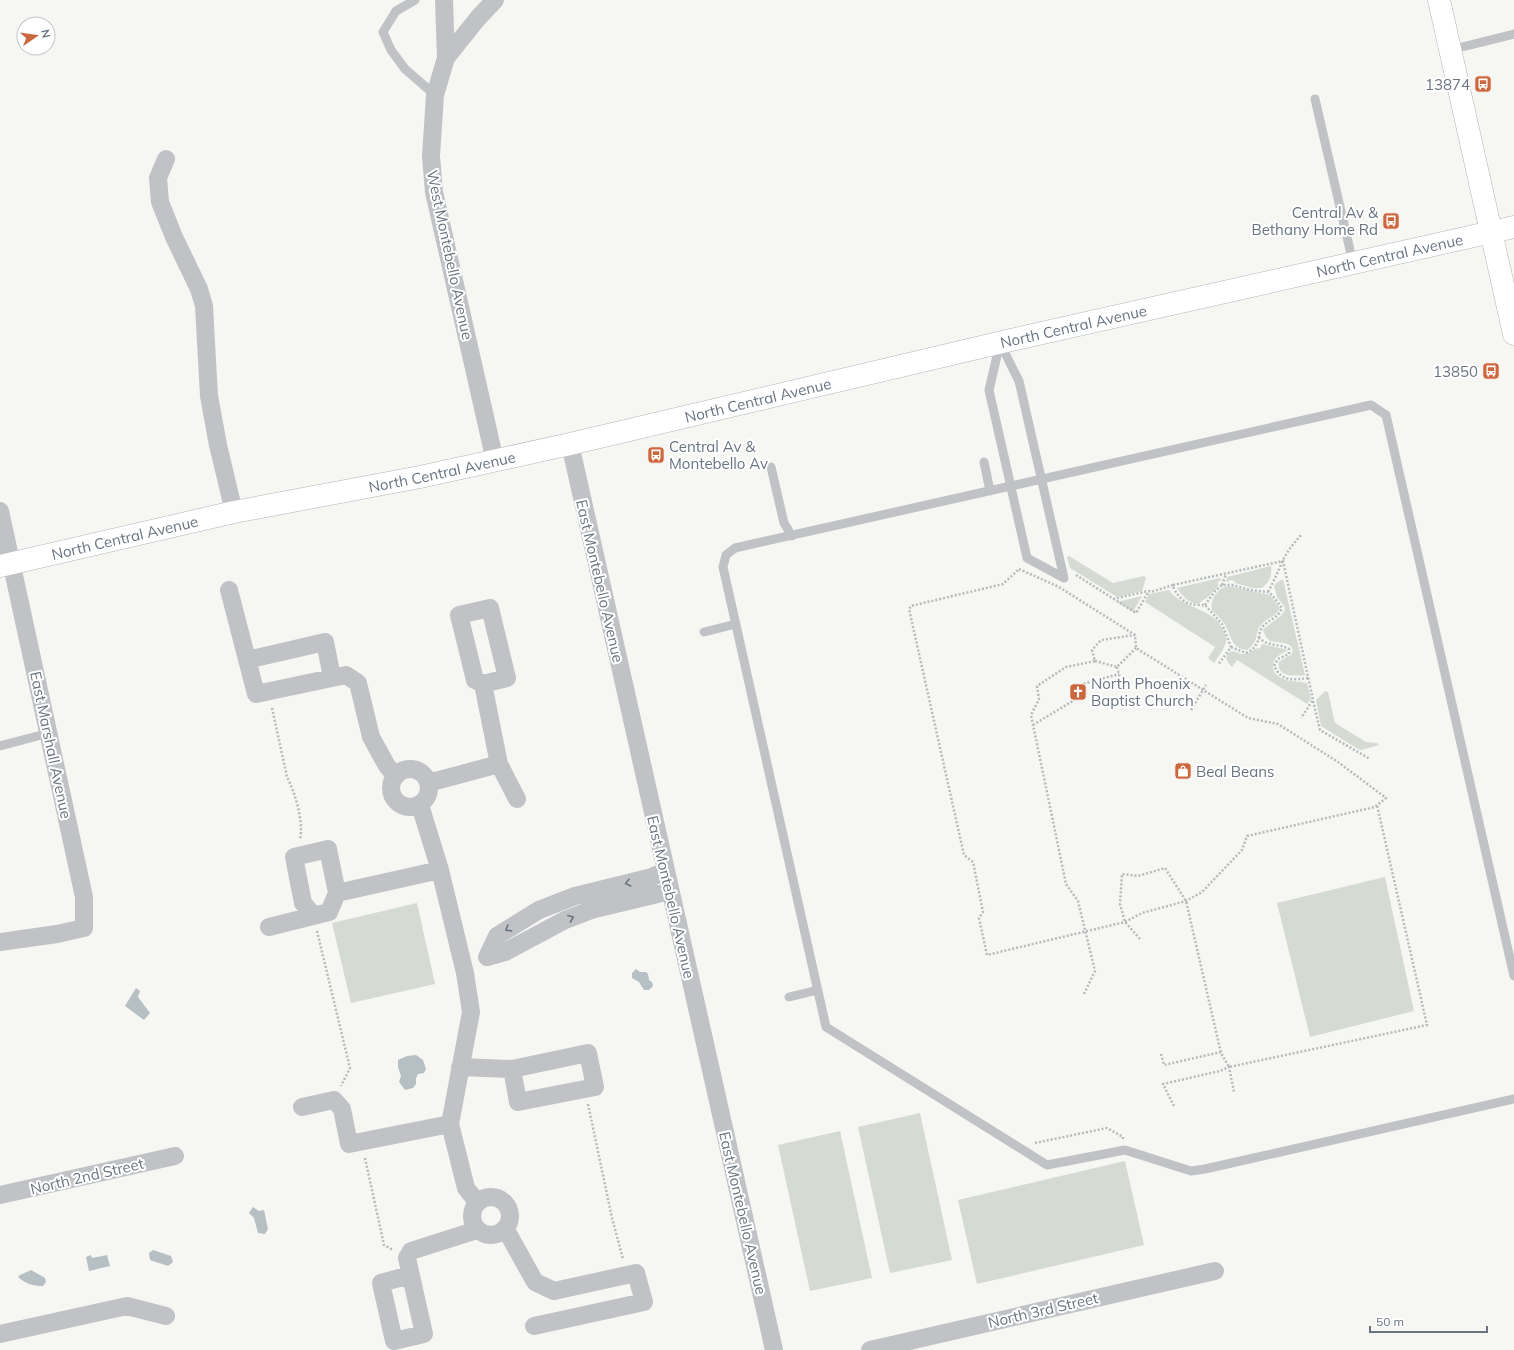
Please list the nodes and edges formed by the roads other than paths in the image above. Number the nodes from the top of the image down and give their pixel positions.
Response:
1 (415, 0) edge
2 (444, 0) edge
3 (495, 0) edge
4 (1439, 0) edge
5 (1514, 34) edge
6 (1450, 50) junction
7 (446, 58) junction
8 (436, 95) junction
9 (1315, 98) dead end
10 (166, 159) dead end
11 (1514, 226) edge
12 (1490, 232) junction
13 (1353, 263) junction
14 (1514, 334) edge
15 (1000, 343) junction
16 (570, 444) junction
17 (495, 461) junction
18 (984, 462) dead end
19 (771, 467) dead end
20 (1042, 479) junction
21 (1011, 486) junction
22 (990, 491) junction
23 (0, 511) edge
24 (234, 512) junction
25 (792, 536) junction
26 (6, 565) edge
27 (229, 590) dead end
28 (736, 624) junction
29 (704, 632) dead end
30 (247, 660) junction
31 (332, 677) junction
32 (483, 684) dead end
33 (49, 733) junction
34 (0, 746) edge
35 (499, 764) junction
36 (396, 776) junction
37 (428, 783) junction
38 (518, 799) dead end
39 (420, 805) junction
40 (440, 870) junction
41 (665, 871) junction
42 (670, 891) junction
43 (337, 893) junction
44 (313, 915) junction
45 (269, 927) dead end
46 (0, 942) edge
47 (487, 957) junction
48 (465, 973) junction
49 (1514, 976) edge
50 (818, 990) junction
51 (789, 997) dead end
52 (460, 1067) junction
53 (512, 1069) junction
54 (1514, 1099) edge
55 (302, 1107) dead end
56 (450, 1124) junction
57 (175, 1156) dead end
58 (0, 1195) edge
59 (477, 1202) junction
60 (505, 1228) junction
61 (478, 1230) junction
62 (408, 1266) road end
63 (1215, 1271) dead end
64 (554, 1291) junction
65 (166, 1316) dead end
66 (561, 1320) junction
67 (534, 1326) dead end
68 (0, 1334) edge
69 (774, 1350) edge
70 (870, 1350) edge

1 - 8 lane
2 - 7 street, West Montebello Avenue
3 - 7 street
4 - 6 main road
5 - 6 lane
6 - 12 main road
7 - 8 street, West Montebello Avenue
8 - 17 street, West Montebello Avenue
9 - 13 lane
10 - 24 street
11 - 12 main road, North Central Avenue
12 - 13 main road, North Central Avenue
12 - 14 main road
13 - 15 main road, North Central Avenue
15 - 16 main road, North Central Avenue
15 - 20 lane
15 - 21 lane
16 - 17 main road, North Central Avenue
16 - 41 street, East Montebello Avenue
17 - 24 main road, North Central Avenue
18 - 22 lane
19 - 25 lane
20 - 21 lane
20 - 21 lane
20 - 49 lane
21 - 22 lane
22 - 25 lane
23 - 26 street, East Marshall Avenue
24 - 26 main road, North Central Avenue
25 - 28 lane
26 - 33 street, East Marshall Avenue
27 - 30 street
28 - 29 lane
28 - 50 lane
30 - 31 street
30 - 31 street
31 - 36 street
32 - 35 street
33 - 34 lane
33 - 46 street, East Marshall Avenue
35 - 37 street
35 - 38 street
36 - 37 street
36 - 39 street
37 - 39 street
39 - 40 street
40 - 43 street
40 - 48 street
41 - 42 street, East Montebello Avenue
41 -> 47 street
47 -> 42 street
42 - 69 street, East Montebello Avenue
43 - 44 street
43 - 44 street
44 - 45 street
47 - 48 street
48 - 52 street
50 - 51 lane
50 - 54 lane
52 - 53 street
52 - 56 street
53 - 53 street
55 - 56 street
56 - 59 street
57 - 58 street, North 2nd Street
59 - 60 street
59 - 61 street
60 - 61 street
60 - 64 street
61 - 62 street
63 - 70 street, North 3rd Street
64 - 66 street
64 - 66 street
65 - 68 street
66 - 67 street

